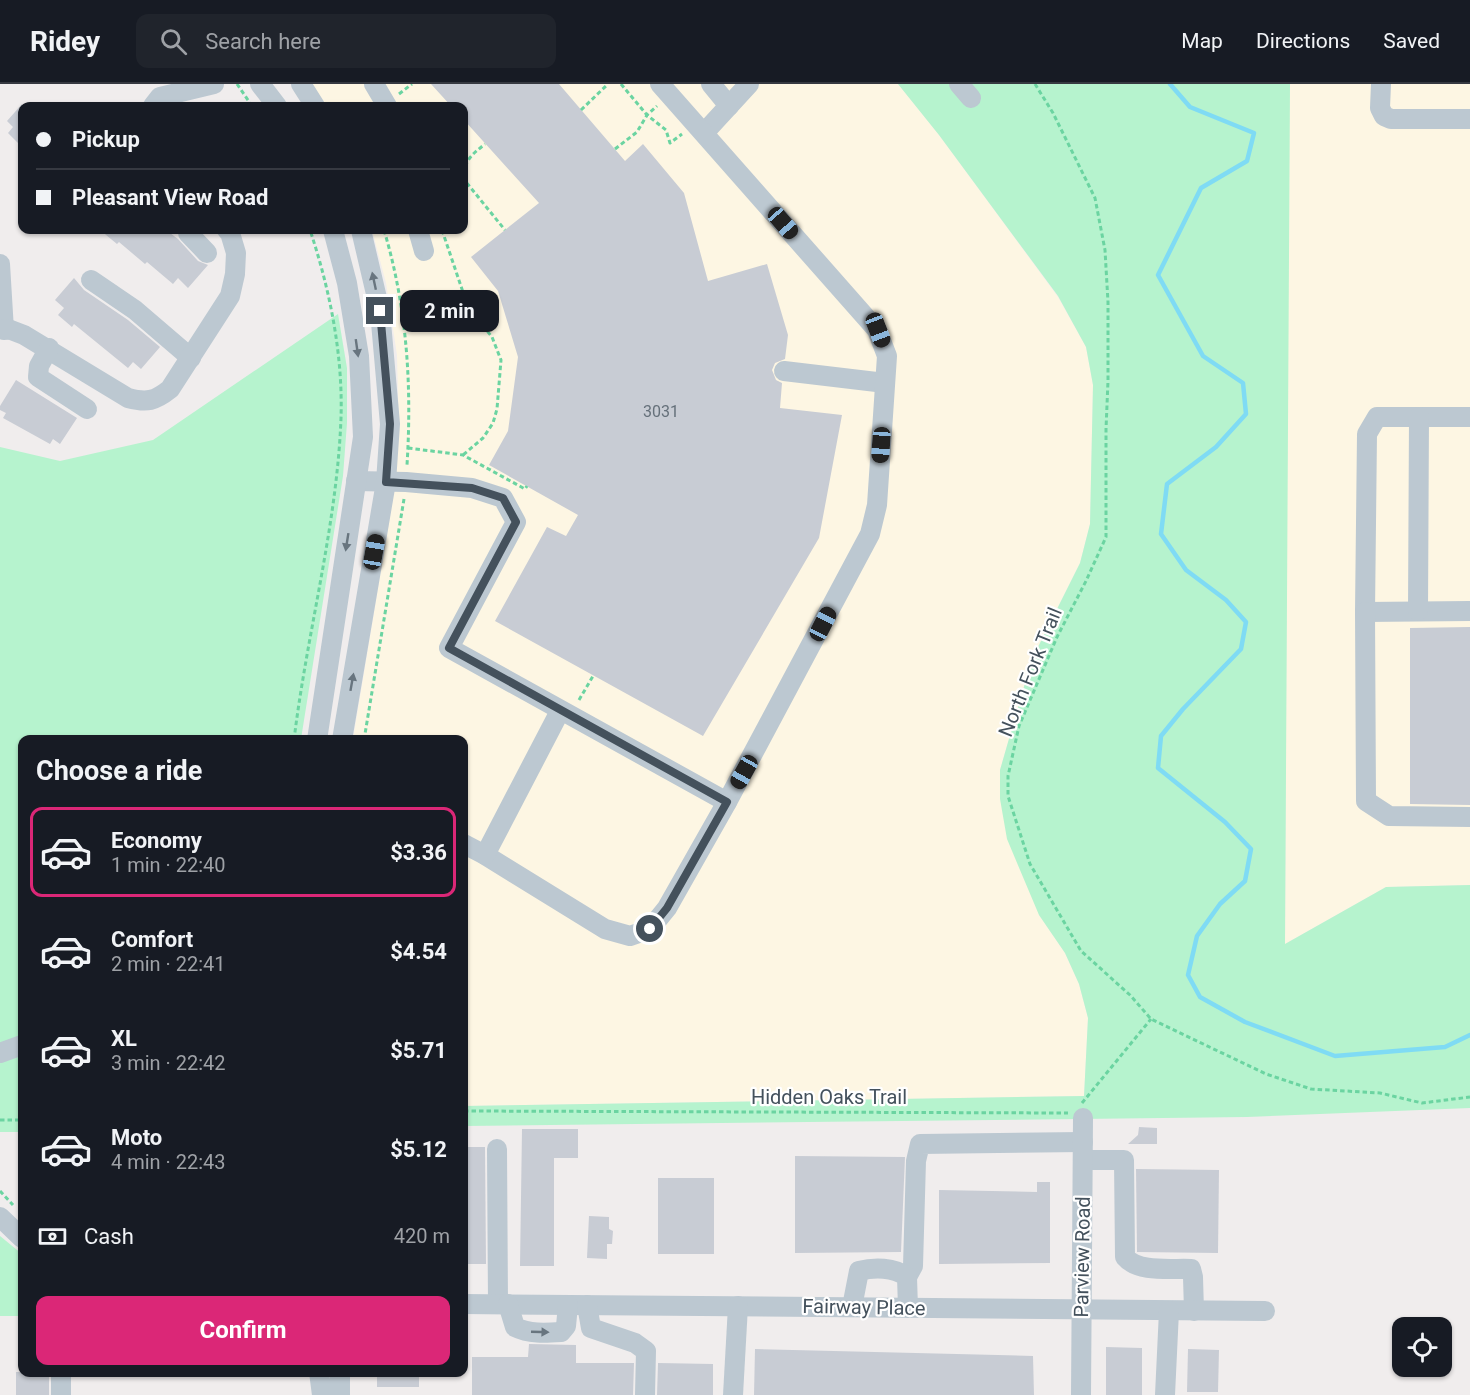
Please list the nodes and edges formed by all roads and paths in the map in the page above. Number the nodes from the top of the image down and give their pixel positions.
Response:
1 (214, 84) edge
2 (237, 84) edge
3 (260, 84) edge
4 (301, 84) edge
5 (374, 84) edge
6 (608, 84) edge
7 (621, 84) edge
8 (711, 84) edge
9 (748, 84) edge
10 (1035, 84) edge
11 (1381, 84) edge
12 (665, 89) edge
13 (156, 102) edge
14 (249, 102) edge
15 (274, 102) edge
16 (312, 102) edge
17 (385, 102) edge
18 (729, 106) junction
19 (581, 110) dead end
20 (647, 115) junction
21 (1470, 119) edge
22 (699, 128) junction
23 (485, 144) dead end
24 (615, 149) dead end
25 (468, 159) edge
26 (468, 184) edge
27 (505, 230) dead end
28 (191, 234) edge
29 (230, 234) edge
30 (311, 234) edge
31 (334, 234) edge
32 (362, 234) edge
33 (419, 234) edge
34 (443, 234) edge
35 (424, 251) dead end
36 (207, 253) dead end
37 (0, 264) edge
38 (92, 280) dead end
39 (2, 329) edge
40 (49, 348) junction
41 (190, 358) junction
42 (784, 371) dead end
43 (885, 383) junction
44 (87, 409) dead end
45 (1419, 417) junction
46 (1470, 417) edge
47 (408, 448) dead end
48 (463, 455) junction
49 (356, 481) junction
50 (386, 482) junction
51 (527, 486) dead end
52 (1418, 611) junction
53 (1470, 611) edge
54 (1365, 612) junction
55 (593, 676) dead end
56 (565, 714) junction
57 (295, 735) edge
58 (318, 735) edge
59 (343, 735) edge
60 (727, 802) junction
61 (1470, 817) edge
62 (468, 846) edge
63 (485, 855) junction
64 (1151, 1019) junction
65 (18, 1046) edge
66 (0, 1053) edge
67 (1470, 1097) edge
68 (468, 1111) edge
69 (1079, 1112) junction
70 (0, 1120) edge
71 (18, 1120) edge
72 (497, 1149) dead end
73 (1083, 1151) junction
74 (0, 1191) edge
75 (9, 1213) edge
76 (18, 1230) edge
77 (907, 1277) junction
78 (468, 1304) edge
79 (503, 1305) junction
80 (577, 1305) junction
81 (738, 1306) junction
82 (852, 1307) junction
83 (908, 1308) junction
84 (1082, 1310) junction
85 (1169, 1311) junction
86 (1194, 1311) junction
87 (1265, 1311) dead end
88 (62, 1377) edge
89 (320, 1377) edge
90 (340, 1377) edge
91 (61, 1395) edge
92 (322, 1395) edge
93 (340, 1395) edge
94 (645, 1395) edge
95 (733, 1395) edge
96 (1081, 1395) edge
97 (1165, 1395) edge

1 - 13 street
2 - 14 path
3 - 15 street
4 - 16 street
5 - 17 street
6 - 19 path
7 - 20 path
8 - 18 street
9 - 18 street
10 - 64 path, North Fork Trail
11 - 21 street
12 - 20 path
12 - 22 street
18 - 22 street
20 - 22 path
20 - 24 path
22 - 43 street
23 - 25 path
26 - 27 path
28 - 36 street
29 - 41 street
30 - 57 path
31 -> 49 street
50 -> 32 street
33 - 35 street
34 - 48 path
37 - 39 street
38 - 41 street
39 - 40 street
40 - 41 street
40 - 44 street
42 - 43 street
43 - 60 street
45 - 46 street
45 - 52 street
45 - 54 street
47 - 48 path
48 - 51 path
49 - 50 street
49 -> 58 street
50 - 56 street
59 -> 50 street
52 - 53 street
52 - 54 street
54 - 61 street
55 - 56 path
56 - 60 street
56 - 63 street
60 - 63 street
62 - 63 street
64 - 67 path, North Fork Trail
64 - 69 path
65 - 66 street
68 - 69 path, Hidden Oaks Trail
69 - 73 street, Parview Road
70 - 71 path
72 - 79 street
73 - 77 street
73 - 84 street, Parview Road
73 - 86 street
74 - 75 path
75 - 76 street
77 - 82 street
77 - 83 street
78 - 79 street, Fairway Place
79 - 80 street, Fairway Place
79 -> 80 street
80 - 81 street, Fairway Place
80 - 94 street
81 - 82 street, Fairway Place
81 - 95 street
82 - 83 street, Fairway Place
83 - 84 street, Fairway Place
84 - 85 street, Fairway Place
84 - 96 street, Parview Road
85 - 86 street, Fairway Place
85 - 97 street
86 - 87 street, Fairway Place
88 - 91 street
89 - 92 street
90 - 93 street

